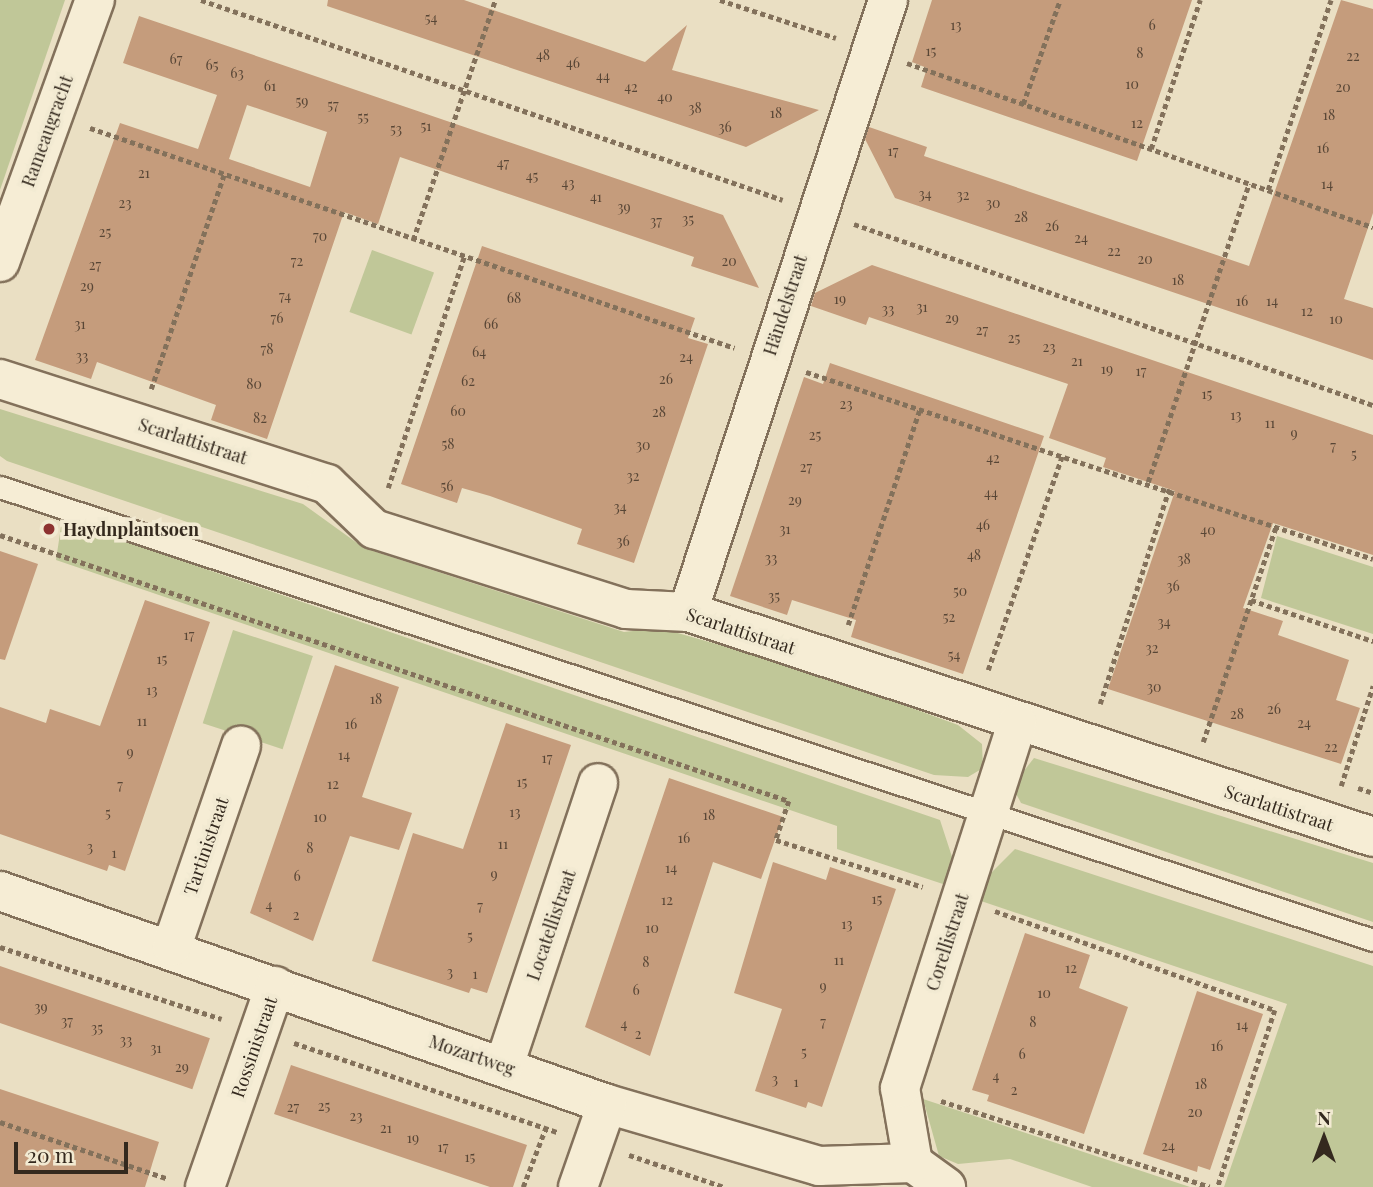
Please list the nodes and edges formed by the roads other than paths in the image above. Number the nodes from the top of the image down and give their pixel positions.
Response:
1 (95, 0) edge
2 (888, 0) edge
3 (0, 262) edge
4 (0, 379) edge
5 (0, 487) edge
6 (688, 612) junction
7 (1017, 723) junction
8 (241, 746) dead end
9 (598, 783) dead end
10 (989, 812) junction
11 (1373, 837) edge
12 (0, 891) edge
13 (1373, 940) edge
14 (172, 946) junction
15 (275, 986) junction
16 (504, 1066) junction
17 (607, 1104) junction
18 (913, 1163) junction
19 (192, 1185) edge
20 (578, 1187) edge
21 (946, 1187) edge

1 - 3 street, Rameaugracht
2 - 6 street, Händelstraat
4 - 6 street, Scarlattistraat
5 - 10 lane
6 - 7 street, Scarlattistraat
7 - 10 street, Corellistraat
7 - 11 street, Scarlattistraat
8 - 14 street, Tartinistraat
9 - 16 street, Locatellistraat
10 - 13 lane
10 - 18 street, Corellistraat
12 - 14 street, Mozartweg
14 - 15 street, Mozartweg
15 - 16 street, Mozartweg
15 - 19 street, Rossinistraat
16 - 17 street, Mozartweg
17 - 18 street, Mozartweg
17 - 20 street
18 - 21 street

